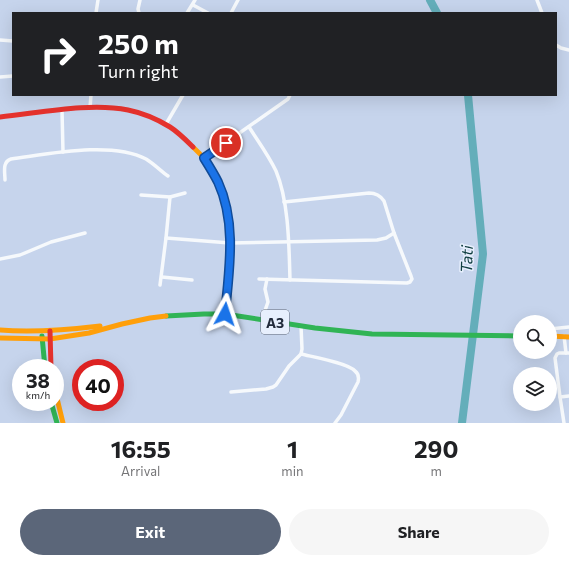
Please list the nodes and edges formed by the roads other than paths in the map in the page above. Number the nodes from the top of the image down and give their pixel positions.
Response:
1 (98, 0) edge
2 (140, 0) edge
3 (195, 0) edge
4 (238, 0) edge
5 (537, 0) edge
6 (193, 4) junction
7 (96, 12) edge
8 (138, 12) edge
9 (188, 12) edge
10 (206, 12) edge
11 (232, 12) edge
12 (542, 12) edge
13 (0, 40) edge
14 (12, 42) edge
15 (557, 46) edge
16 (569, 50) edge
17 (12, 76) edge
18 (0, 77) edge
19 (90, 96) edge
20 (182, 96) edge
21 (290, 96) edge
22 (90, 108) junction
23 (62, 110) junction
24 (0, 117) edge
25 (166, 124) junction
26 (249, 127) junction
27 (63, 152) junction
28 (204, 158) junction
29 (168, 176) dead end
30 (5, 180) dead end
31 (185, 193) dead end
32 (141, 195) dead end
33 (170, 198) junction
34 (284, 202) junction
35 (85, 233) dead end
36 (394, 233) junction
37 (166, 238) junction
38 (289, 242) junction
39 (230, 243) junction
40 (0, 259) edge
41 (162, 277) junction
42 (259, 279) dead end
43 (267, 279) junction
44 (192, 280) dead end
45 (290, 280) junction
46 (160, 285) dead end
47 (225, 314) junction
48 (262, 319) junction
49 (122, 324) junction
50 (301, 326) junction
51 (569, 327) edge
52 (557, 328) edge
53 (0, 330) edge
54 (50, 331) junction
55 (42, 332) junction
56 (513, 336) edge
57 (566, 336) edge
58 (0, 338) edge
59 (42, 339) junction
60 (50, 339) junction
61 (567, 353) edge
62 (301, 354) junction
63 (44, 359) edge
64 (51, 359) edge
65 (231, 392) dead end
66 (569, 396) edge
67 (560, 397) junction
68 (54, 411) edge
69 (60, 411) edge
70 (57, 423) edge
71 (63, 423) edge
72 (335, 423) edge
73 (564, 423) edge

1 - 7 street
2 - 8 street
3 - 6 street
4 - 11 street
5 - 12 street
6 - 9 street
6 - 10 street
13 - 14 street
15 - 16 street
17 - 18 street
19 - 22 street
20 - 25 street
21 - 26 street
22 - 23 main road
22 - 25 main road
23 - 24 main road
23 - 27 street
25 - 28 main road
26 - 28 street
26 - 34 street
27 - 29 street
27 - 30 street
28 - 39 main road
31 - 33 street
32 - 33 street
33 - 37 street
34 - 36 street
34 - 38 street
35 - 40 street
36 - 38 street
36 - 45 street
37 - 39 street
37 - 41 street
38 - 39 street
38 - 45 street
39 - 47 main road
41 - 44 street
41 - 46 street
42 - 43 street
43 - 45 street
43 - 48 street
47 - 48 main road, A3
47 - 49 main road, A3
48 - 50 main road, A3
49 - 54 main road, A3
49 - 60 main road, A3
50 - 56 main road, A3
50 - 62 street
51 - 52 street
53 - 55 main road, A3
54 - 55 main road, A3
54 - 60 main road
55 - 59 main road
57 - 61 street
58 - 59 main road, A3
59 - 60 main road, A3
59 - 63 main road
60 - 64 main road
61 - 67 street
62 - 65 street
62 - 72 street
66 - 67 street
67 - 73 street
68 - 70 main road
69 - 71 main road

